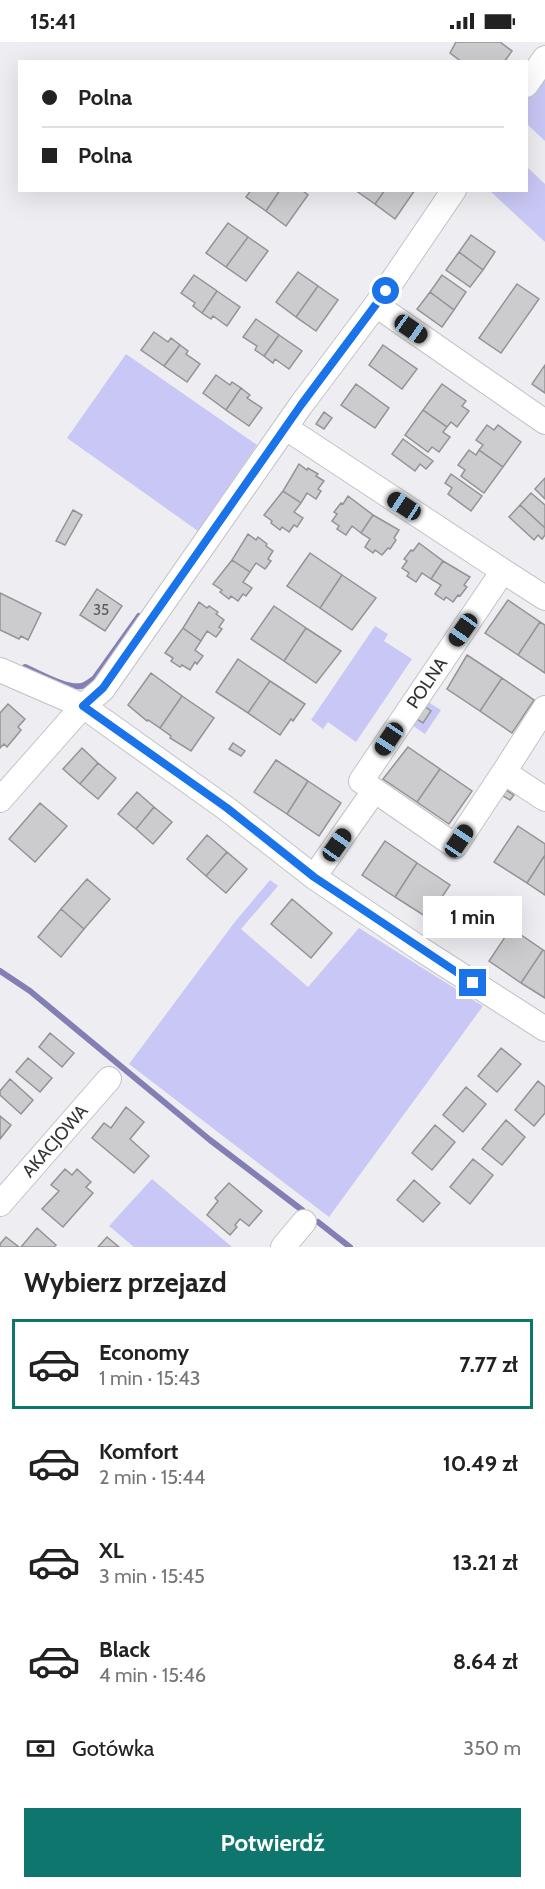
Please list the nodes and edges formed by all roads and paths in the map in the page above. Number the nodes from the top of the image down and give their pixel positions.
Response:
1 (545, 58) edge
2 (528, 82) edge
3 (453, 192) edge
4 (376, 305) junction
5 (545, 422) edge
6 (286, 428) junction
7 (503, 571) junction
8 (545, 598) edge
9 (0, 670) edge
10 (83, 706) junction
11 (545, 708) edge
12 (504, 772) junction
13 (374, 791) junction
14 (545, 799) edge
15 (0, 800) edge
16 (314, 877) junction
17 (545, 1029) edge
18 (109, 1079) dead end
19 (0, 1204) edge
20 (304, 1221) dead end
21 (283, 1247) edge

1 - 2 street
3 - 4 street
4 - 5 street
4 - 6 street
6 - 7 street
6 - 10 street
7 - 8 street
7 - 13 street, POLNA
9 - 10 street
10 - 15 street
10 - 16 street
11 - 12 street
12 - 13 street
12 - 14 street
13 - 16 street
16 - 17 street
18 - 19 street, AKACJOWA
20 - 21 street

